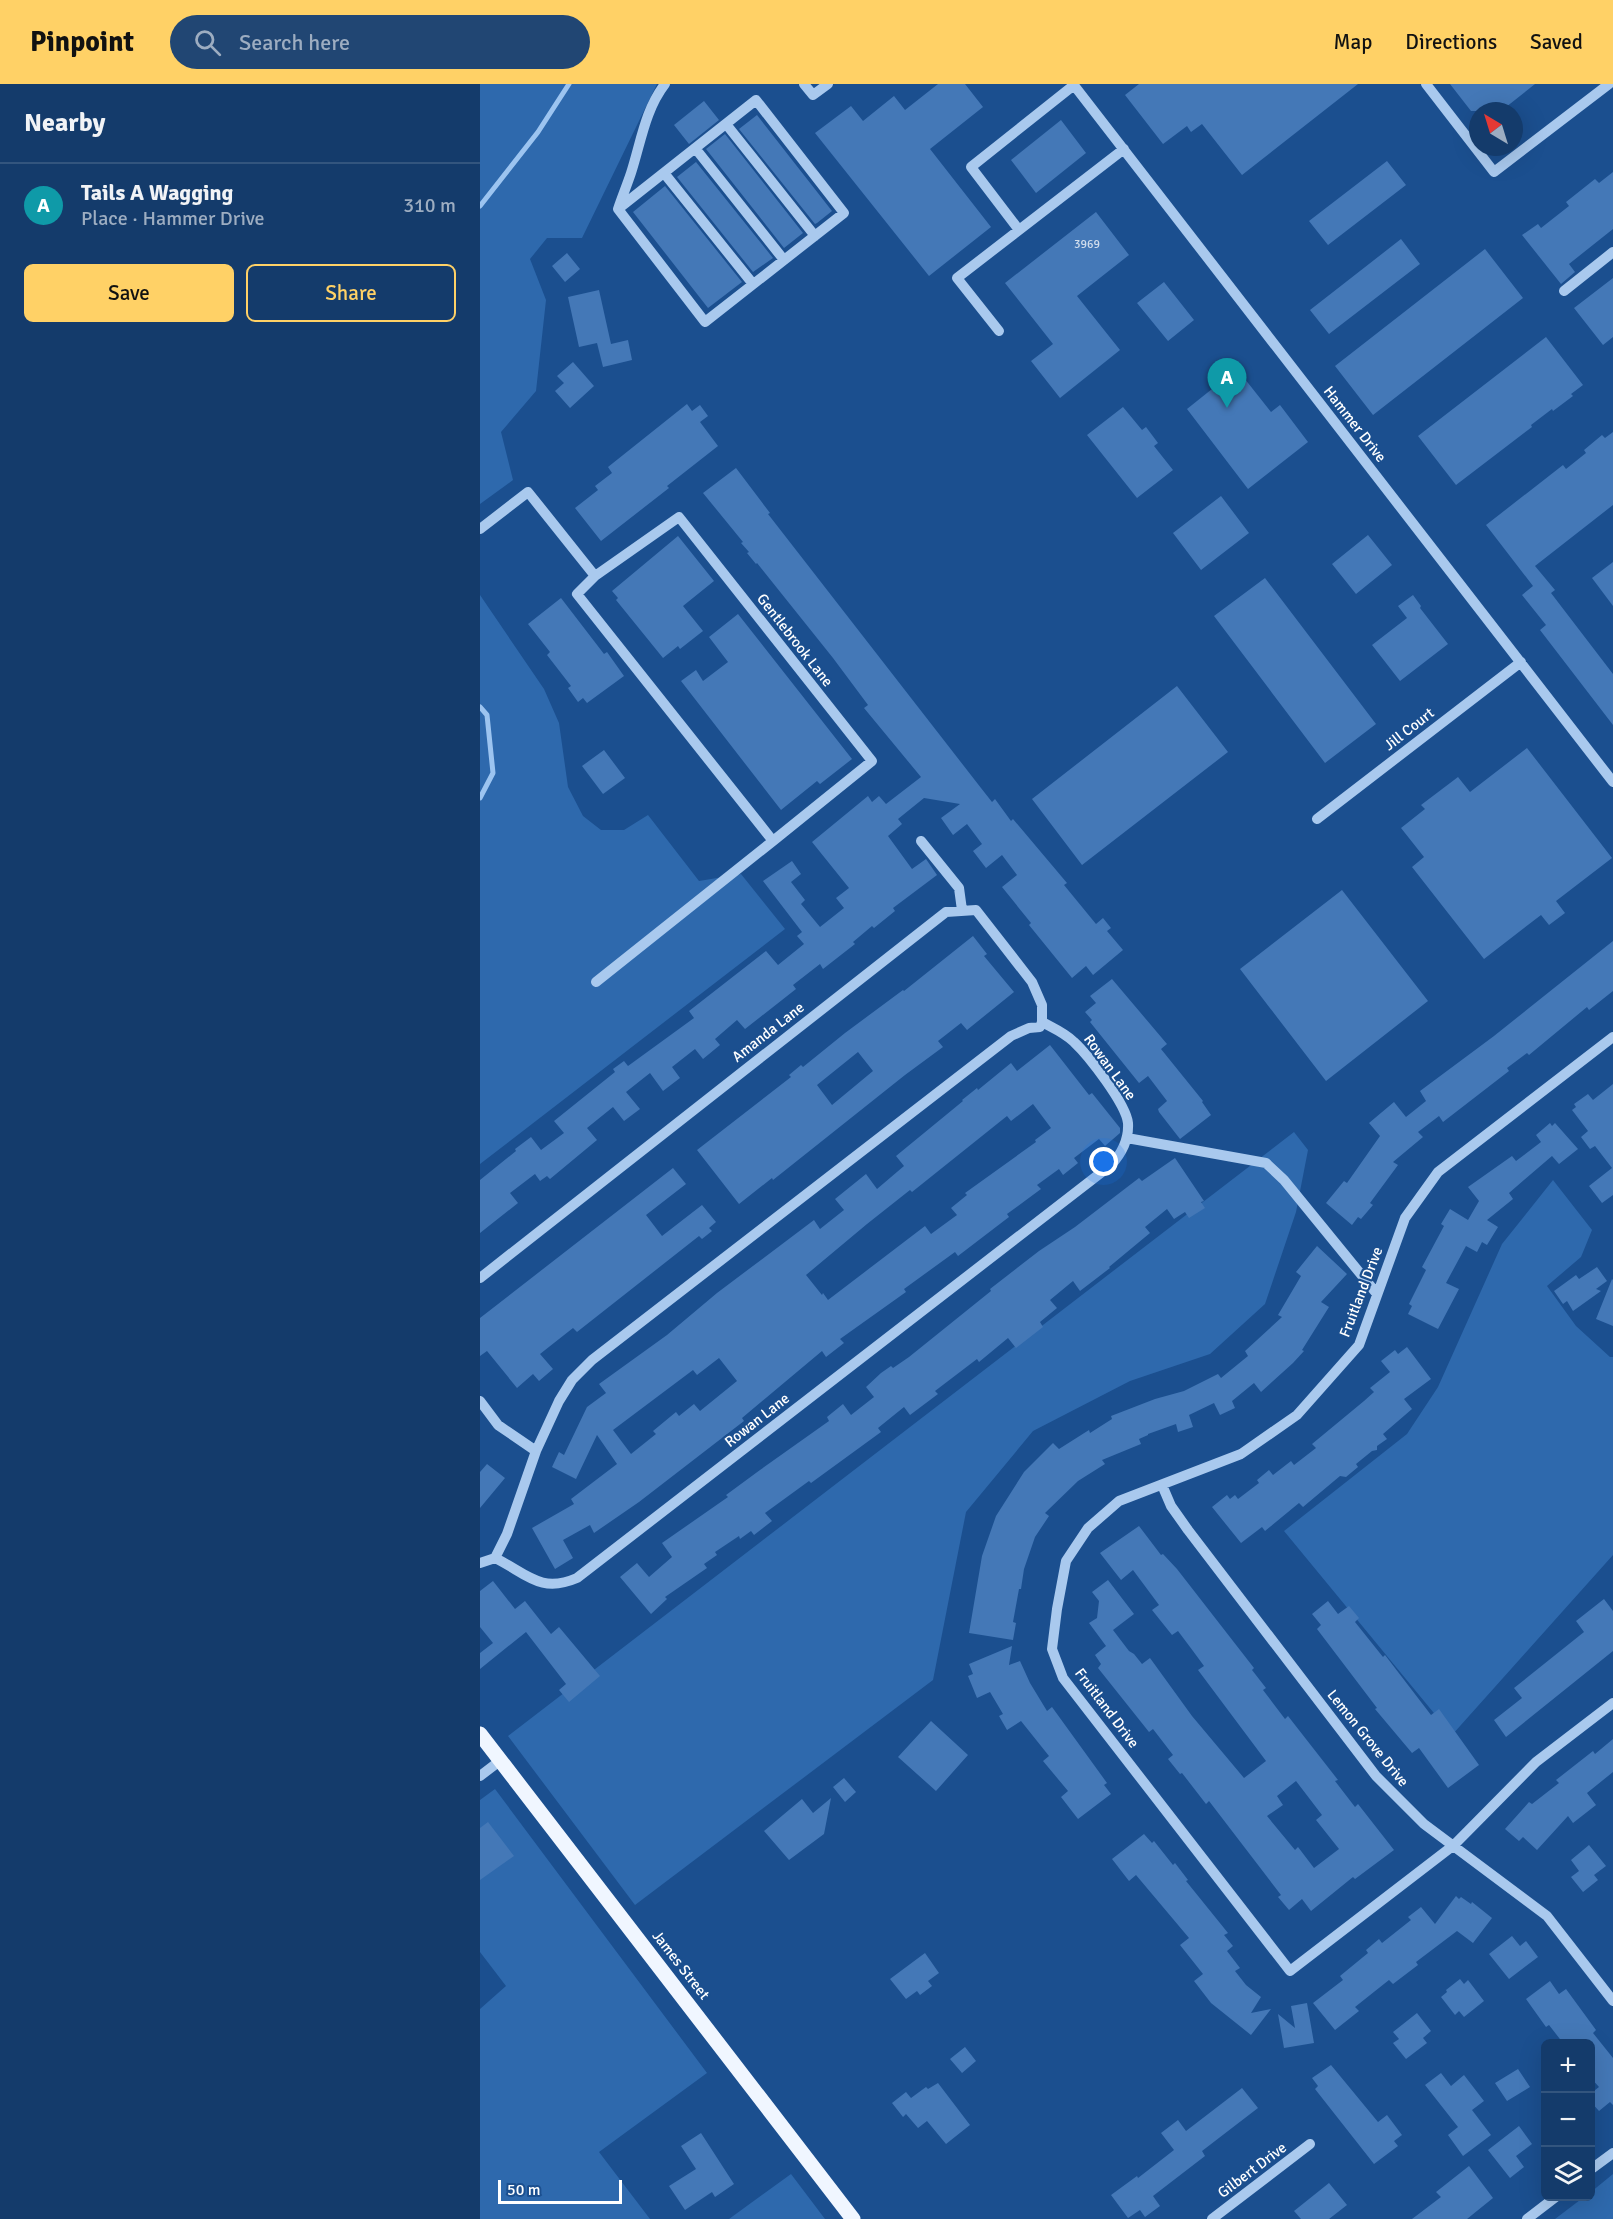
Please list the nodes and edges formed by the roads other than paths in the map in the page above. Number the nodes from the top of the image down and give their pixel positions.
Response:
1 (666, 84) edge
2 (804, 84) edge
3 (828, 84) edge
4 (1426, 84) edge
5 (1609, 84) edge
6 (1073, 85) edge
7 (726, 124) junction
8 (696, 148) junction
9 (1124, 149) junction
10 (664, 173) junction
11 (618, 209) junction
12 (1019, 230) junction
13 (815, 236) junction
14 (1613, 252) edge
15 (784, 260) junction
16 (753, 284) junction
17 (1564, 291) dead end
18 (999, 331) dead end
19 (480, 529) edge
20 (595, 576) junction
21 (1521, 662) junction
22 (1613, 782) edge
23 (1317, 819) dead end
24 (772, 841) junction
25 (921, 841) dead end
26 (962, 910) junction
27 (596, 982) dead end
28 (1042, 1022) junction
29 (1613, 1037) edge
30 (1127, 1138) junction
31 (480, 1278) edge
32 (1377, 1294) junction
33 (480, 1401) edge
34 (536, 1451) junction
35 (1162, 1485) junction
36 (495, 1558) junction
37 (480, 1563) edge
38 (1613, 1703) edge
39 (480, 1734) edge
40 (501, 1760) junction
41 (480, 1776) edge
42 (1454, 1845) junction
43 (1613, 2001) edge
44 (1310, 2144) dead end
45 (1613, 2153) edge
46 (1595, 2166) edge
47 (1550, 2201) edge
48 (853, 2219) edge
49 (1212, 2219) edge
50 (1527, 2219) edge

1 - 11 street
2 - 3 street
4 - 5 street
6 - 9 street, Hammer Drive
6 - 12 street
7 - 8 street
7 - 13 street
7 - 13 street
8 - 10 street
8 - 15 street
9 - 12 street
9 - 21 street, Hammer Drive
10 - 11 street
10 - 16 street
11 - 16 street
12 - 18 street
13 - 15 street
14 - 17 street
15 - 16 street
19 - 20 street
20 - 24 street, Gentlebrook Lane
20 - 24 street, Gentlebrook Lane
21 - 22 street, Hammer Drive
21 - 23 street, Jill Court
24 - 27 street, Gentlebrook Lane
25 - 26 street
26 - 28 street
26 - 31 street, Amanda Lane
28 - 30 street, Rowan Lane
28 - 34 street
29 - 32 street, Fruitland Drive
30 - 32 street
30 - 36 street, Rowan Lane
32 - 35 street, Fruitland Drive
33 - 34 street
34 - 36 street
35 - 42 street, Lemon Grove Drive
35 - 42 street, Fruitland Drive
36 - 37 street
38 - 42 street, Fruitland Drive
39 - 40 main road, James Street
40 - 41 street
40 - 48 main road, James Street
42 - 43 street, Lemon Grove Drive
44 - 49 street, Gilbert Drive
45 - 46 street
47 - 50 street

